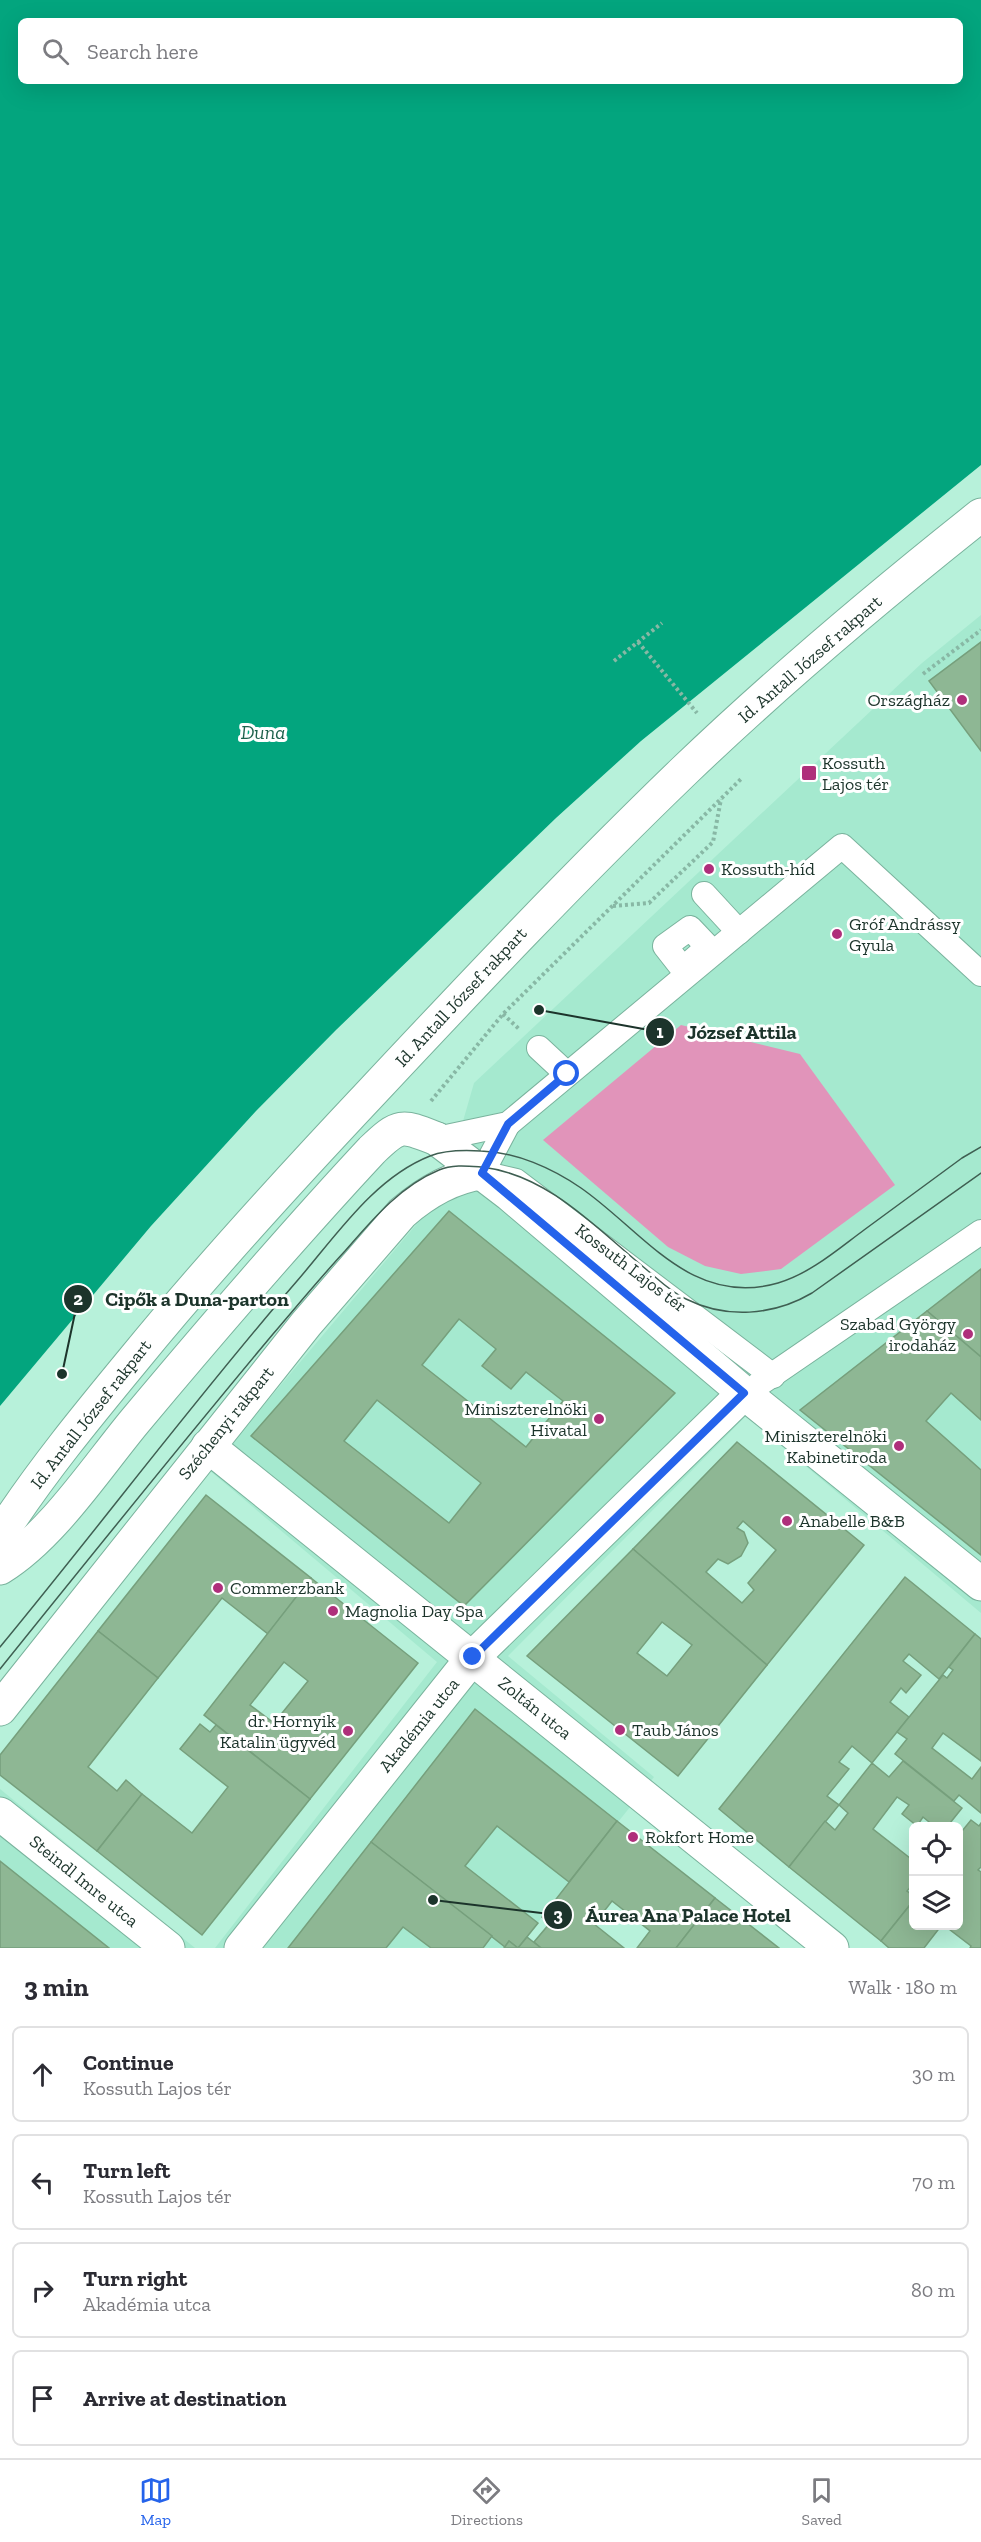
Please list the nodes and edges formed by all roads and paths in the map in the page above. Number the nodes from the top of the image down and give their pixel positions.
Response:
1 (981, 515) edge
2 (662, 623) dead end
3 (981, 630) edge
4 (638, 642) junction
5 (614, 661) dead end
6 (923, 674) dead end
7 (693, 707) dead end
8 (742, 778) dead end
9 (722, 798) junction
10 (691, 864) dead end
11 (670, 884) dead end
12 (704, 894) dead end
13 (612, 906) junction
14 (738, 932) junction
15 (981, 974) edge
16 (539, 1048) dead end
17 (567, 1074) junction
18 (508, 1124) junction
19 (423, 1134) junction
20 (482, 1173) junction
21 (981, 1232) edge
22 (772, 1376) junction
23 (744, 1393) junction
24 (208, 1446) junction
25 (0, 1535) edge
26 (0, 1568) edge
27 (981, 1584) edge
28 (473, 1657) junction
29 (0, 1709) edge
30 (0, 1814) edge
31 (168, 1948) edge
32 (241, 1948) edge
33 (832, 1948) edge

1 - 25 street, Id. Antall József rakpart
2 - 4 path
3 - 6 path
4 - 5 path
4 - 7 path
8 - 9 path
9 - 10 path
9 - 13 path
11 - 13 path
12 - 14 street
13 - 19 path
14 - 15 street
14 - 17 street
16 - 17 street
17 - 18 street
18 - 19 street
18 - 20 street
19 - 20 street, Kossuth Lajos tér
19 - 26 street
20 - 22 street, Kossuth Lajos tér
20 - 23 street, Kossuth Lajos tér
20 - 24 street, Széchenyi rakpart
21 - 22 street
22 - 23 street
23 - 27 street, Kossuth Lajos tér
23 - 28 street, Akadémia utca
24 - 28 street, Zoltán utca
24 - 29 street, Széchenyi rakpart
28 - 32 street, Akadémia utca
28 - 33 street, Zoltán utca
30 - 31 street, Steindl Imre utca

